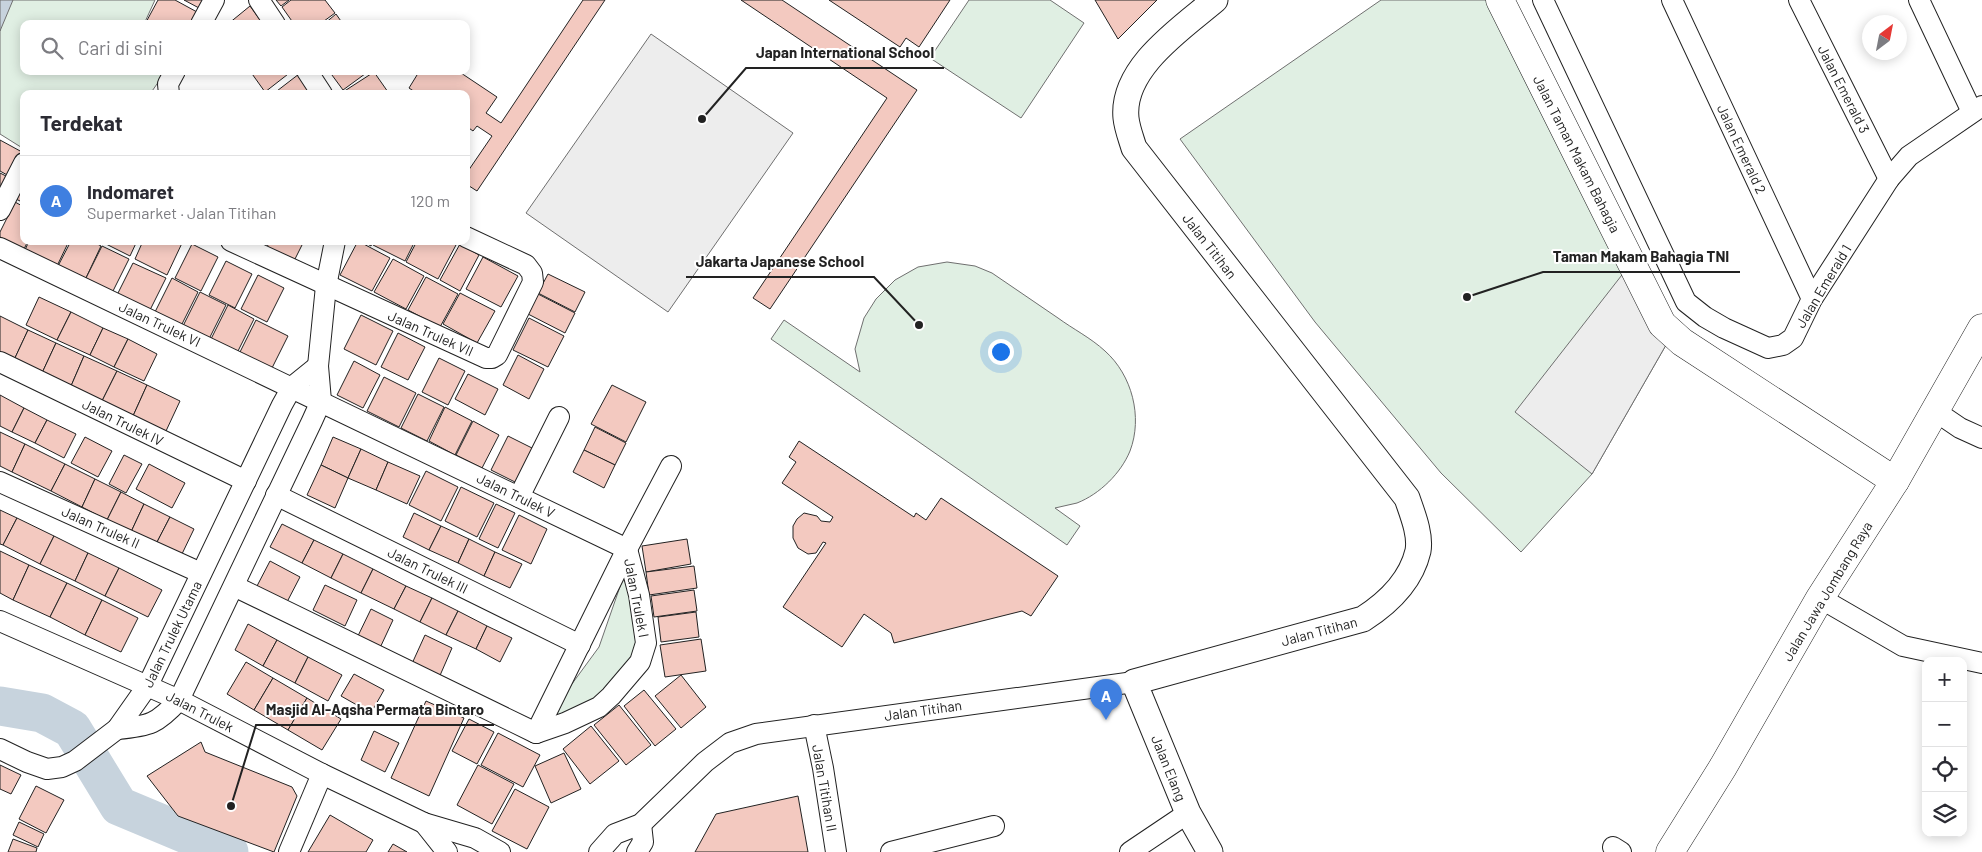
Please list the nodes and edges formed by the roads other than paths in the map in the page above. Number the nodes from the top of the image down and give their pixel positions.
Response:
1 (214, 0) edge
2 (259, 0) edge
3 (1189, 0) edge
4 (1215, 0) edge
5 (1500, 0) edge
6 (1543, 0) edge
7 (1672, 0) edge
8 (1799, 0) edge
9 (1918, 0) edge
10 (203, 20) edge
11 (272, 20) edge
12 (1164, 44) junction
13 (173, 75) edge
14 (310, 75) edge
15 (168, 90) edge
16 (319, 90) edge
17 (1977, 109) edge
18 (20, 171) edge
19 (1890, 179) junction
20 (0, 210) edge
21 (470, 239) edge
22 (239, 245) edge
23 (334, 245) edge
24 (0, 248) edge
25 (326, 286) junction
26 (1812, 299) junction
27 (1982, 328) edge
28 (0, 362) edge
29 (318, 366) junction
30 (292, 387) junction
31 (321, 401) junction
32 (1935, 411) junction
33 (560, 417) dead end
34 (1982, 438) edge
35 (672, 466) dead end
36 (246, 481) junction
37 (1895, 481) junction
38 (0, 482) edge
39 (276, 496) junction
40 (519, 497) junction
41 (627, 549) junction
42 (201, 573) junction
43 (234, 586) junction
44 (1820, 598) junction
45 (0, 621) edge
46 (580, 645) junction
47 (1982, 663) edge
48 (1134, 682) junction
49 (148, 685) junction
50 (179, 700) junction
51 (814, 725) junction
52 (536, 733) junction
53 (111, 734) junction
54 (0, 749) edge
55 (322, 774) junction
56 (1188, 813) junction
57 (424, 823) junction
58 (641, 824) junction
59 (994, 826) dead end
60 (289, 852) edge
61 (447, 852) edge
62 (500, 852) edge
63 (599, 852) edge
64 (637, 852) edge
65 (836, 852) edge
66 (892, 852) edge
67 (1130, 852) edge
68 (1210, 852) edge
69 (1670, 852) edge

1 - 10 street
2 - 11 street
3 - 12 street, Jalan Titihan
4 - 12 street, Jalan Titihan
5 - 37 main road, Jalan Taman Makam Bahagia
6 - 26 street, Jalan Emerald 1
7 - 26 street, Jalan Emerald 2
8 - 19 street, Jalan Emerald 3
9 - 17 street
12 - 48 street, Jalan Titihan
13 - 15 street
14 - 16 street
17 - 19 street, Jalan Emerald 1
18 - 20 street
19 - 26 street, Jalan Emerald 1
21 - 25 street, Jalan Trulek VII
22 - 25 street, Jalan Trulek VII
23 - 25 street
24 - 30 street, Jalan Trulek VI
25 - 29 street
27 - 32 main road, Jalan Jawa Jombang Raya
28 - 36 street, Jalan Trulek IV
29 - 30 street, Jalan Trulek Utama
29 - 31 street
30 - 31 street, Jalan Trulek VI
30 - 36 street, Jalan Trulek Utama
31 - 39 street
31 - 40 street, Jalan Trulek V
32 - 34 street
32 - 37 main road, Jalan Jawa Jombang Raya
33 - 40 street
35 - 41 street
36 - 42 street, Jalan Trulek Utama
37 - 44 main road, Jalan Jawa Jombang Raya
38 - 42 street, Jalan Trulek II
39 - 43 street
39 - 46 street, Jalan Trulek III
40 - 41 street, Jalan Trulek V
41 - 46 street, Jalan Trulek I
41 - 52 street, Jalan Trulek I
42 - 49 street, Jalan Trulek Utama
43 - 50 street
43 - 52 street
44 - 47 street
44 - 69 main road, Jalan Jawa Jombang Raya
45 - 49 street, Jalan Trulek
46 - 52 street, Jalan Trulek I
48 - 51 street, Jalan Titihan
48 - 56 street, Jalan Elang
49 - 50 street, Jalan Trulek
49 - 53 street, Jalan Trulek Utama
50 - 53 street
50 - 55 street, Jalan Trulek
51 - 58 street, Jalan Titihan
51 - 65 street, Jalan Titihan II
53 - 54 street
55 - 57 street, Jalan Trulek
55 - 60 street
56 - 67 street
56 - 68 street, Jalan Elang
57 - 61 street, Jalan Trulek
57 - 62 street, Jalan Trulek
58 - 63 street, Jalan Titihan
58 - 64 street
59 - 66 street

